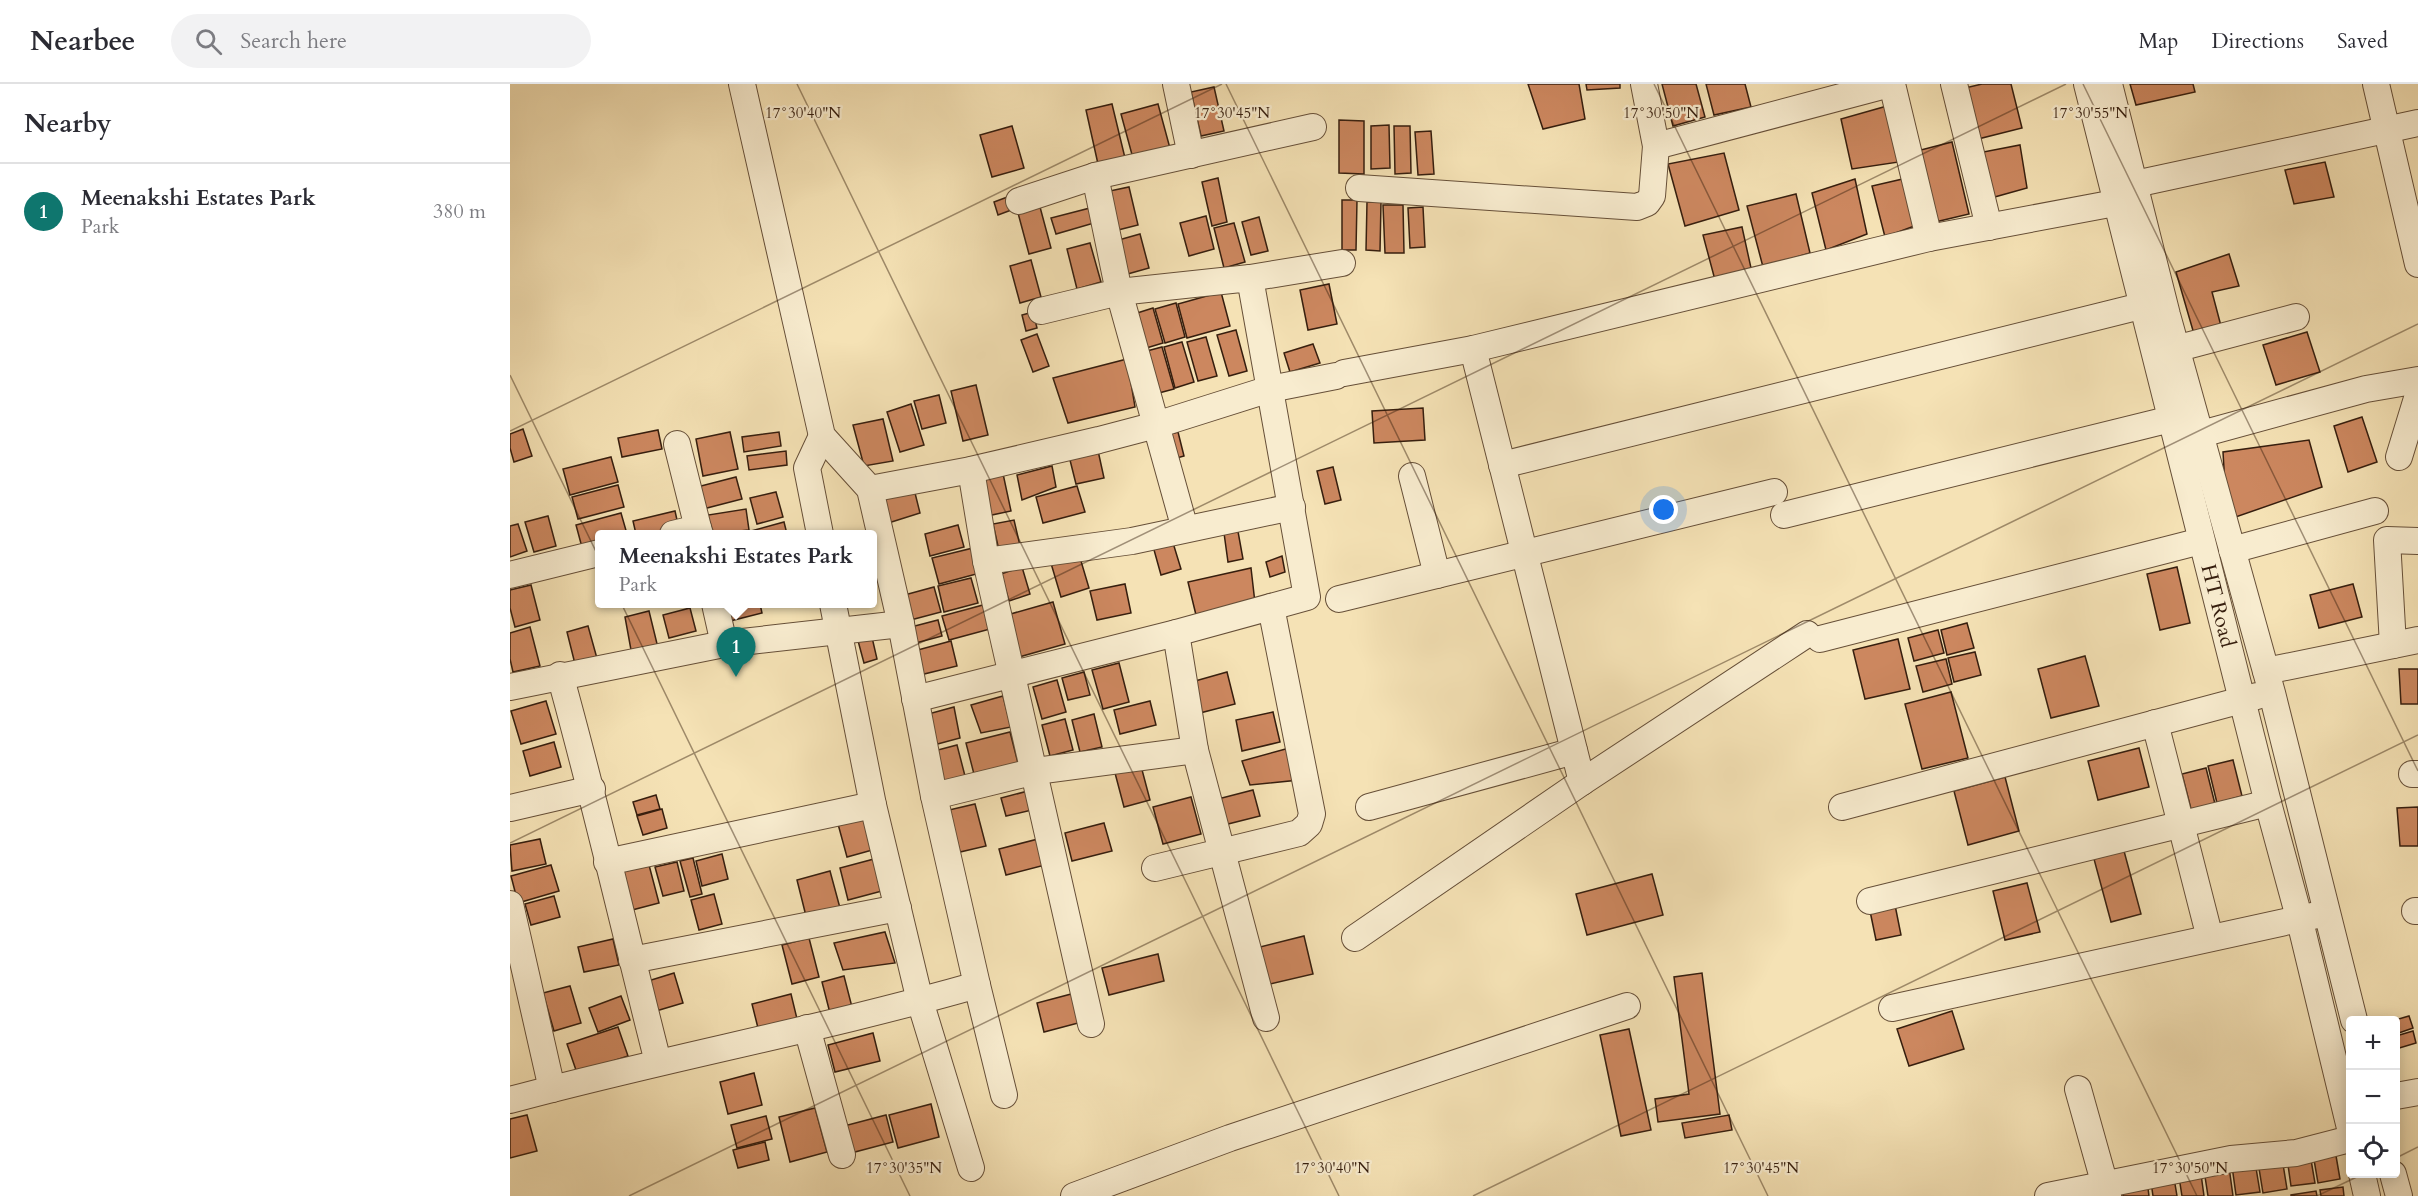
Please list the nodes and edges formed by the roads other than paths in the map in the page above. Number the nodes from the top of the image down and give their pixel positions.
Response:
1 (742, 84) edge
2 (1176, 84) edge
3 (1644, 84) edge
4 (1891, 84) edge
5 (1954, 84) edge
6 (2087, 84) edge
7 (2109, 84) edge
8 (2376, 84) edge
9 (2418, 123) edge
10 (1314, 127) dead end
11 (2387, 131) junction
12 (1656, 146) junction
13 (1191, 155) junction
14 (1095, 176) junction
15 (2409, 180) edge
16 (2135, 184) junction
17 (1359, 188) dead end
18 (1019, 201) dead end
19 (2115, 203) junction
20 (2413, 219) edge
21 (1989, 227) junction
22 (1929, 238) junction
23 (1342, 263) dead end
24 (2418, 264) edge
25 (1250, 278) junction
26 (1119, 292) junction
27 (2153, 302) junction
28 (1041, 311) dead end
29 (2296, 317) dead end
30 (1473, 349) junction
31 (2166, 351) junction
32 (2418, 380) edge
33 (1270, 389) junction
34 (2418, 395) edge
35 (1156, 425) junction
36 (2182, 431) junction
37 (822, 436) junction
38 (677, 444) dead end
39 (2399, 457) dead end
40 (1502, 465) junction
41 (970, 470) junction
42 (1412, 476) dead end
43 (870, 489) junction
44 (1774, 492) dead end
45 (1292, 507) junction
46 (2375, 511) dead end
47 (1784, 515) dead end
48 (1185, 529) junction
49 (699, 530) edge
50 (819, 530) edge
51 (2201, 541) junction
52 (2418, 541) edge
53 (2232, 550) junction
54 (595, 554) edge
55 (1525, 554) junction
56 (986, 561) junction
57 (510, 575) edge
58 (1437, 575) junction
59 (1340, 599) dead end
60 (716, 608) edge
61 (834, 608) edge
62 (1271, 608) junction
63 (902, 624) junction
64 (838, 629) junction
65 (1176, 633) junction
66 (2406, 642) edge
67 (724, 644) junction
68 (1014, 673) junction
69 (560, 675) junction
70 (2269, 682) junction
71 (510, 687) edge
72 (915, 699) junction
73 (2242, 700) junction
74 (2155, 723) junction
75 (1195, 750) junction
76 (1574, 751) junction
77 (1036, 771) junction
78 (1582, 782) junction
79 (592, 789) junction
80 (934, 796) junction
81 (2268, 803) junction
82 (873, 805) junction
83 (1369, 807) dead end
84 (1842, 807) dead end
85 (510, 808) edge
86 (2181, 824) junction
87 (1222, 853) junction
88 (607, 862) junction
89 (1155, 868) dead end
90 (1870, 901) dead end
91 (510, 904) edge
92 (898, 908) junction
93 (2328, 913) junction
94 (2299, 917) junction
95 (1355, 938) dead end
96 (2210, 938) junction
97 (632, 960) junction
98 (977, 985) junction
99 (920, 1002) junction
100 (1627, 1006) dead end
101 (1892, 1008) dead end
102 (2353, 1016) edge
103 (1266, 1018) dead end
104 (1091, 1024) dead end
105 (807, 1028) junction
106 (658, 1062) junction
107 (552, 1089) junction
108 (2078, 1089) dead end
109 (2418, 1092) edge
110 (1004, 1095) dead end
111 (2400, 1095) edge
112 (510, 1100) edge
113 (2349, 1124) edge
114 (2346, 1140) edge
115 (842, 1155) dead end
116 (971, 1168) dead end
117 (2363, 1178) edge
118 (2394, 1178) edge
119 (2106, 1190) edge
120 (1074, 1196) edge
121 (2048, 1196) edge
122 (2367, 1196) edge
123 (2399, 1196) edge

1 - 37 street
2 - 13 street
3 - 12 street
4 - 12 street
4 - 22 street
5 - 21 street
6 - 19 street, HT Road
7 - 16 street, HT Road
8 - 11 street
9 - 11 street
10 - 13 street
11 - 15 street
11 - 16 street
12 - 17 street
13 - 14 street
14 - 18 street
14 - 26 street
15 - 20 street
16 - 19 street
16 - 27 street, HT Road
19 - 21 street
19 - 27 street, HT Road
20 - 24 street
21 - 22 street
22 - 30 street
23 - 25 street
25 - 26 street
25 - 33 street
26 - 28 street
26 - 35 street
27 - 31 street, HT Road
27 - 40 street
29 - 31 street
30 - 33 street
30 - 40 street
31 - 36 street, HT Road
32 - 36 street
33 - 35 street
33 - 45 street
34 - 39 street
35 - 41 street
35 - 48 street
36 - 47 street
36 - 51 street, HT Road
36 - 53 street, HT Road
37 - 43 street
37 - 50 street
38 - 49 street
40 - 55 street
41 - 43 street
41 - 56 street
42 - 58 street
43 - 63 street
44 - 55 street
45 - 48 street
45 - 62 street
46 - 53 street
48 - 56 street
51 - 73 street, HT Road
51 - 78 street
52 - 66 street
53 - 70 street, HT Road
54 - 57 street
55 - 58 street
55 - 76 street
56 - 68 street
58 - 59 street
60 - 67 street
61 - 64 street
62 - 65 street
62 - 87 street
63 - 64 street
63 - 72 street
64 - 67 street
64 - 82 street
65 - 68 street
65 - 75 street
66 - 70 street
67 - 69 street
68 - 72 street
68 - 77 street
69 - 71 street
69 - 79 street
70 - 73 street
70 - 93 street, HT Road
72 - 80 street
73 - 74 street
73 - 81 street, HT Road
74 - 84 street
74 - 86 street
75 - 77 street
75 - 87 street
76 - 78 street
76 - 83 street
77 - 80 street
77 - 104 street
78 - 95 street
79 - 85 street
79 - 88 street
80 - 98 street
81 - 86 street
81 - 94 street, HT Road
82 - 88 street
82 - 92 street
86 - 90 street
86 - 96 street
87 - 89 street
87 - 103 street
88 - 97 street
91 - 107 street
92 - 97 street
92 - 99 street
93 - 94 street
93 - 102 street, HT Road
94 - 96 street
94 - 113 street, HT Road
96 - 101 street
97 - 106 street
98 - 99 street
98 - 110 street
99 - 105 street
99 - 116 street
100 - 120 street
105 - 106 street
105 - 115 street
106 - 107 street
107 - 112 street
108 - 119 street
109 - 111 street
114 - 119 street
117 - 122 street
118 - 123 street
119 - 121 street

